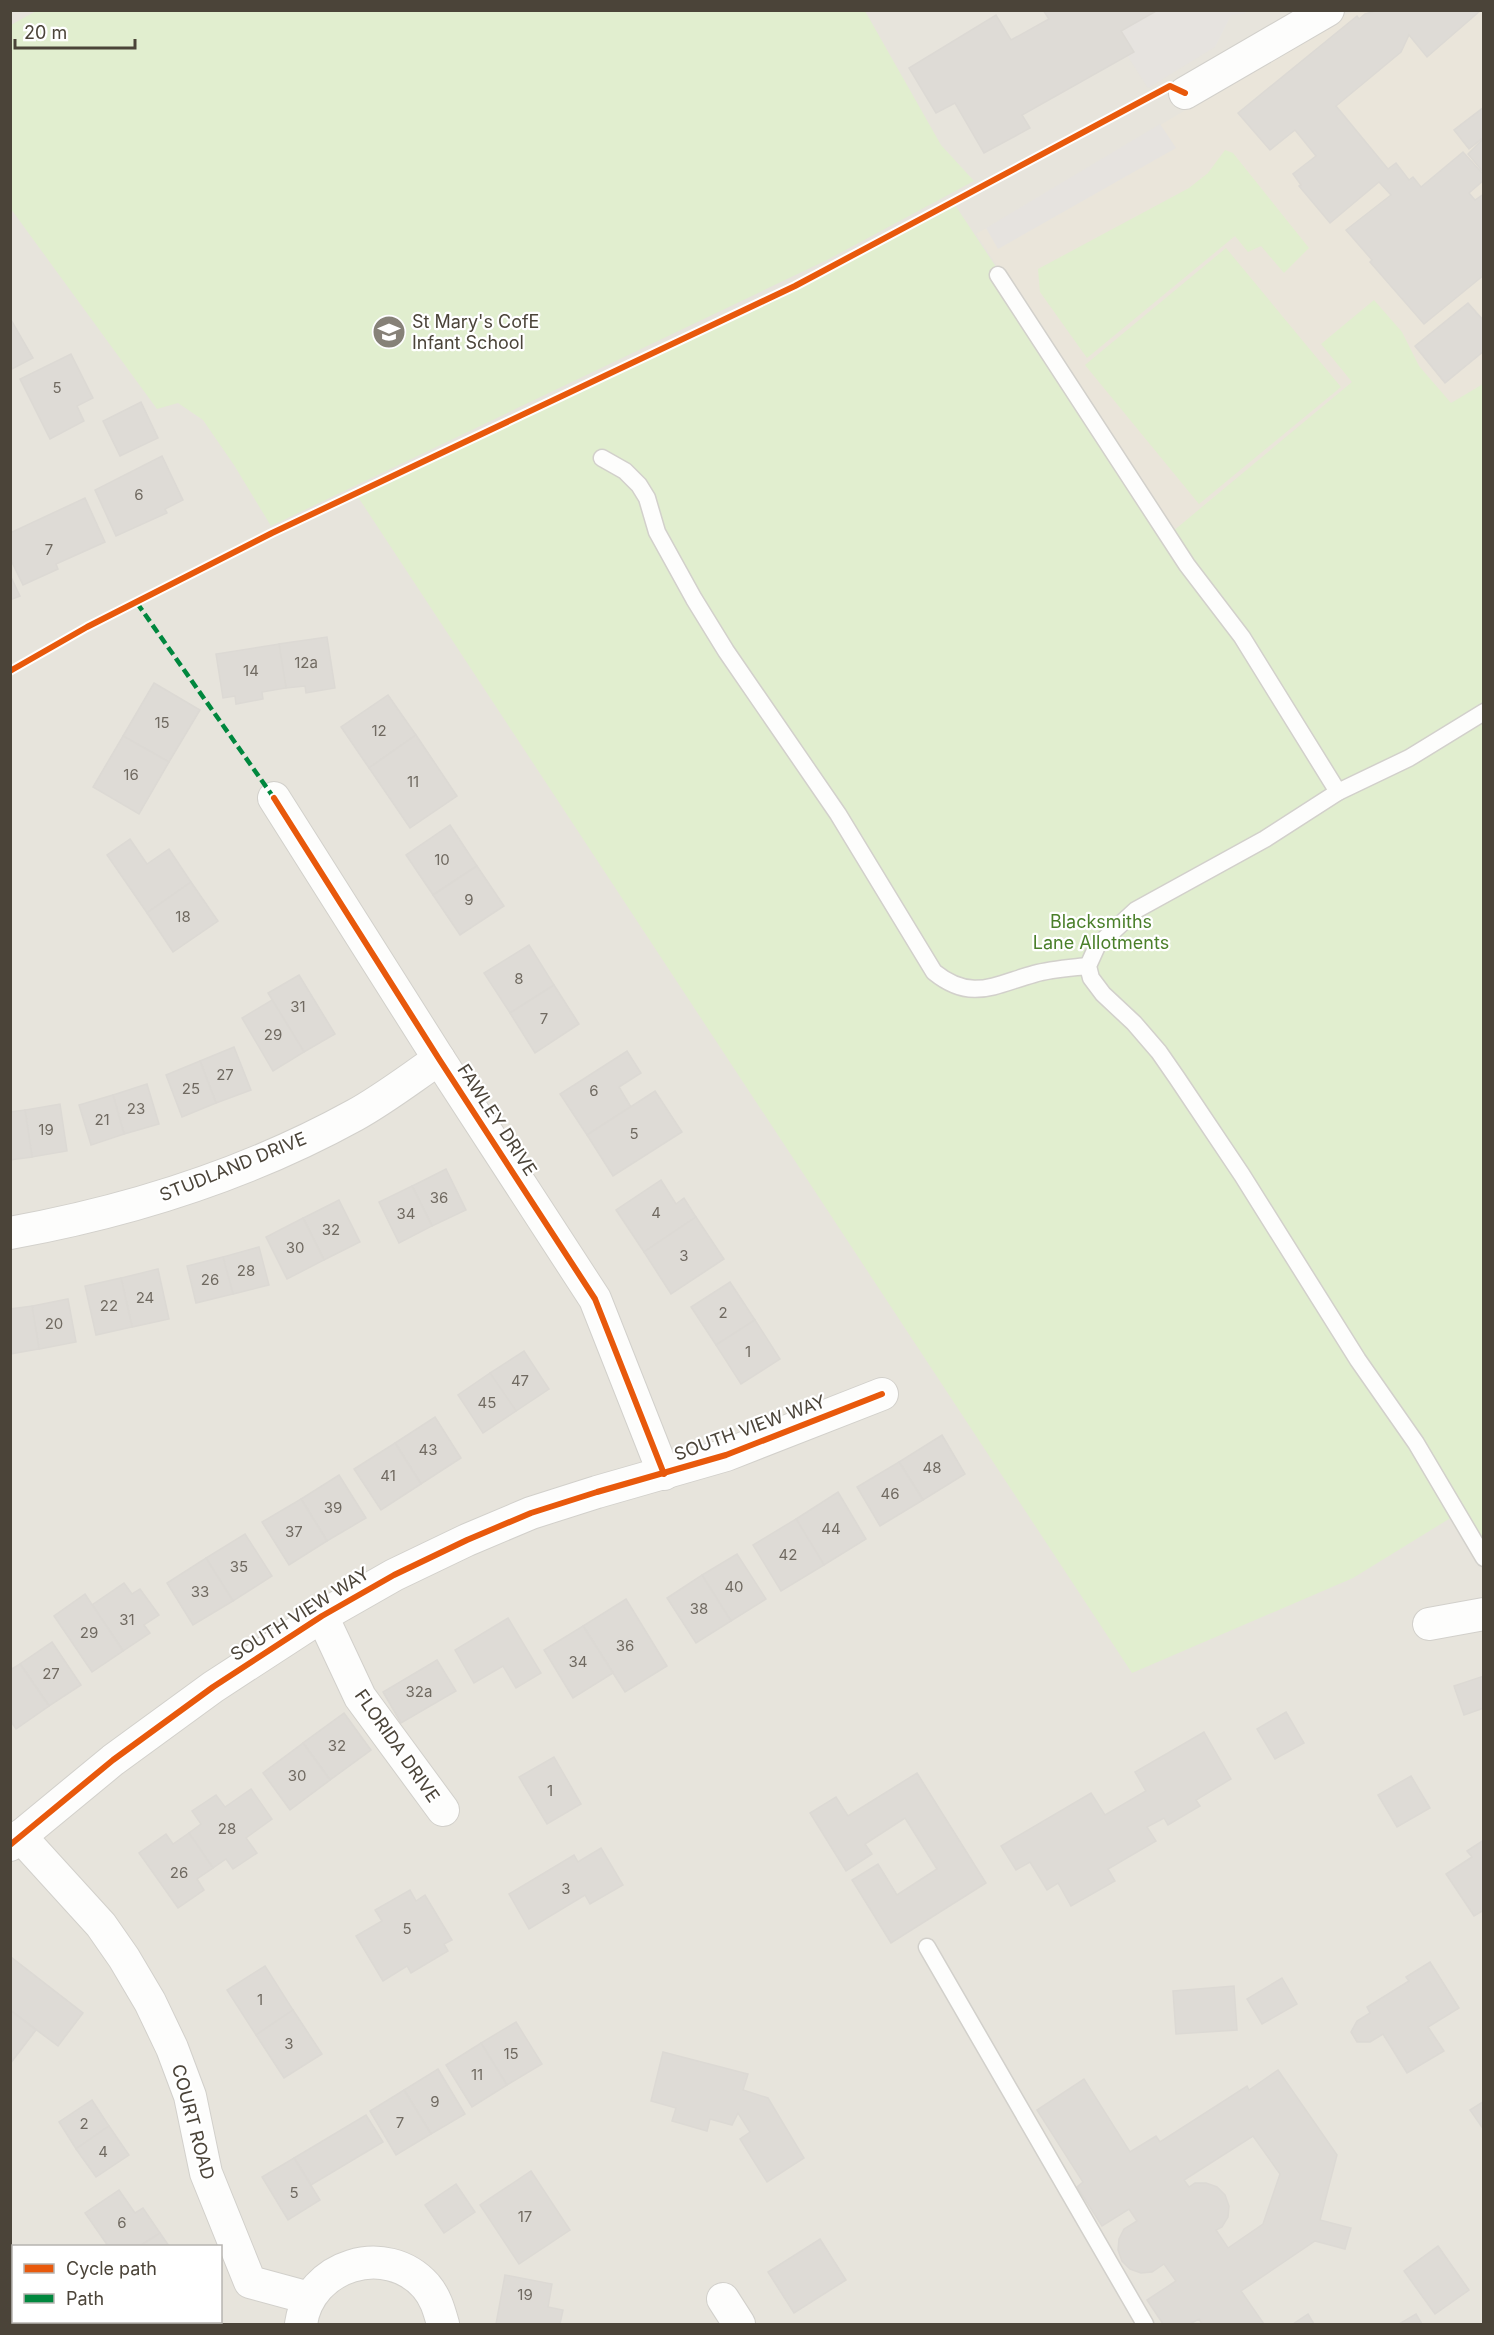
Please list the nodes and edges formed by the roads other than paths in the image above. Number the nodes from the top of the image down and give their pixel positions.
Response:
1 (1329, 10) edge
2 (1185, 93) dead end
3 (998, 275) dead end
4 (602, 458) dead end
5 (1484, 712) edge
6 (1338, 792) junction
7 (274, 798) dead end
8 (1088, 966) junction
9 (439, 1059) junction
10 (10, 1233) edge
11 (882, 1394) dead end
12 (664, 1474) junction
13 (1484, 1558) edge
14 (1484, 1614) edge
15 (322, 1616) junction
16 (1429, 1624) dead end
17 (443, 1810) dead end
18 (15, 1841) edge
19 (927, 1947) dead end
20 (305, 2311) edge
21 (443, 2325) edge
22 (1145, 2325) edge

1 - 2 street
3 - 6 lane
4 - 8 lane
5 - 6 lane
6 - 8 lane
7 - 9 street, FAWLEY DRIVE
8 - 13 lane
9 - 10 street, STUDLAND DRIVE
9 - 12 street, FAWLEY DRIVE
11 - 12 street, SOUTH VIEW WAY
12 - 15 street, SOUTH VIEW WAY
14 - 16 street
15 - 17 street, FLORIDA DRIVE
15 - 18 street, SOUTH VIEW WAY
18 - 20 street, COURT ROAD
19 - 22 lane
20 - 21 street, COURT ROAD

